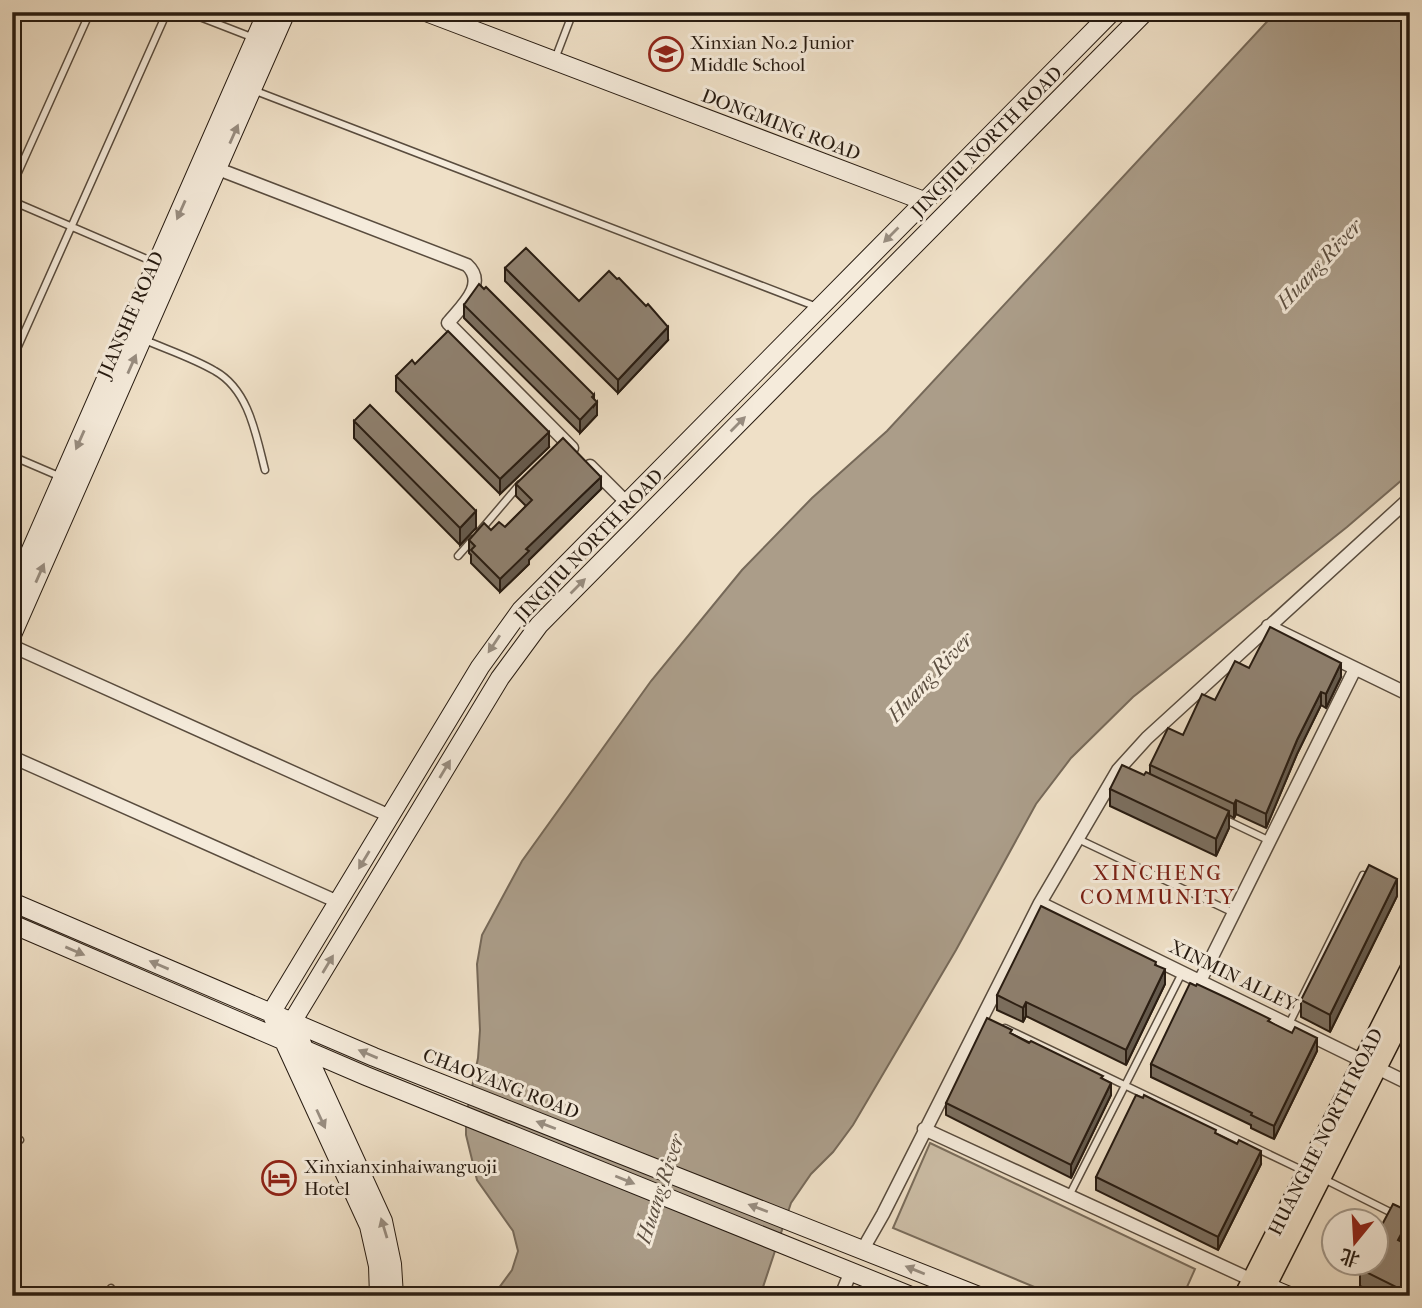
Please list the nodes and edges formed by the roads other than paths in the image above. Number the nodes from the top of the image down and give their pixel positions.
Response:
1 (90, 12) edge
2 (167, 12) edge
3 (187, 12) edge
4 (267, 12) edge
5 (286, 12) edge
6 (426, 12) edge
7 (573, 12) edge
8 (1112, 12) edge
9 (1145, 12) edge
10 (256, 39) junction
11 (554, 61) junction
12 (253, 90) junction
13 (218, 169) junction
14 (12, 186) edge
15 (12, 201) edge
16 (924, 201) junction
17 (72, 227) junction
18 (158, 264) junction
19 (819, 308) junction
20 (143, 339) junction
21 (12, 360) edge
22 (12, 456) edge
23 (265, 470) dead end
24 (63, 478) junction
25 (526, 478) edge
26 (1410, 498) edge
27 (627, 503) junction
28 (458, 556) dead end
29 (12, 593) edge
30 (1268, 626) junction
31 (12, 635) edge
32 (12, 646) edge
33 (1355, 669) junction
34 (1410, 695) edge
35 (12, 757) edge
36 (1118, 770) junction
37 (1131, 776) edge
38 (390, 816) junction
39 (1219, 817) edge
40 (1078, 839) junction
41 (1269, 841) junction
42 (1363, 875) edge
43 (12, 902) edge
44 (338, 902) junction
45 (1040, 903) junction
46 (1234, 912) junction
47 (12, 924) edge
48 (1410, 969) edge
49 (1182, 972) junction
50 (1200, 981) junction
51 (1410, 1002) edge
52 (271, 1013) junction
53 (982, 1017) junction
54 (292, 1022) junction
55 (1289, 1024) junction
56 (284, 1040) junction
57 (305, 1049) junction
58 (1369, 1064) junction
59 (1410, 1084) edge
60 (1125, 1086) junction
61 (924, 1129) junction
62 (12, 1137) edge
63 (20, 1140) dead end
64 (1313, 1175) junction
65 (1069, 1196) junction
66 (1410, 1222) edge
67 (863, 1249) junction
68 (851, 1271) junction
69 (1255, 1289) edge
70 (379, 1296) edge
71 (394, 1296) edge
72 (841, 1296) edge
73 (911, 1296) edge
74 (979, 1296) edge
75 (1289, 1296) edge

1 - 14 lane
2 - 17 lane
3 - 10 lane
4 - 10 main road, JIANSHE ROAD
5 - 12 main road, JIANSHE ROAD
6 - 11 main road, DONGMING ROAD
7 - 11 lane
8 - 16 main road, JINGJIU NORTH ROAD
54 -> 9 main road, JINGJIU NORTH ROAD
10 -> 18 main road, JIANSHE ROAD
11 - 16 main road, DONGMING ROAD
13 -> 12 main road, JIANSHE ROAD
12 - 19 lane
13 - 20 main road, JIANSHE ROAD
13 - 27 street
15 - 17 lane
16 -> 19 main road, JINGJIU NORTH ROAD
17 - 18 lane
17 - 21 lane
18 -> 24 main road, JIANSHE ROAD
19 - 27 main road, JINGJIU NORTH ROAD
20 - 23 lane
31 -> 20 main road, JIANSHE ROAD
22 - 24 lane
24 - 29 main road, JIANSHE ROAD
25 - 28 lane
26 - 30 street
27 -> 38 main road, JINGJIU NORTH ROAD
30 - 33 street
30 - 36 street
32 - 38 street
33 - 34 street
33 - 41 street
35 - 44 street
36 - 37 lane
36 - 40 street
38 -> 44 main road, JINGJIU NORTH ROAD
39 - 41 lane
40 - 45 street
40 - 46 lane
41 - 46 street
42 - 55 lane
52 -> 43 main road, CHAOYANG ROAD
44 - 52 main road, JINGJIU NORTH ROAD
45 - 49 street, XINMIN ALLEY
45 - 53 street
46 - 50 street
47 -> 56 main road
48 - 58 main road, HUANGHE NORTH ROAD
49 - 50 street, XINMIN ALLEY
49 - 60 lane
50 - 55 street, XINMIN ALLEY
51 - 58 main road, HUANGHE NORTH ROAD
52 - 54 main road, CHAOYANG ROAD
52 - 56 main road
53 - 60 lane
53 - 61 street
54 - 57 main road
67 -> 54 main road, CHAOYANG ROAD
55 - 58 street, XINMIN ALLEY
56 - 57 main road
56 -> 70 main road
57 -> 68 main road
71 -> 57 main road
58 - 59 street, XINMIN ALLEY
58 - 64 main road, HUANGHE NORTH ROAD
60 - 64 lane
60 - 65 lane
61 - 65 street
61 - 67 street
62 - 63 lane
64 - 66 lane
64 - 69 main road, HUANGHE NORTH ROAD
65 - 69 street
74 -> 67 main road, CHAOYANG ROAD
68 - 72 street
68 - 73 main road
69 - 75 main road

